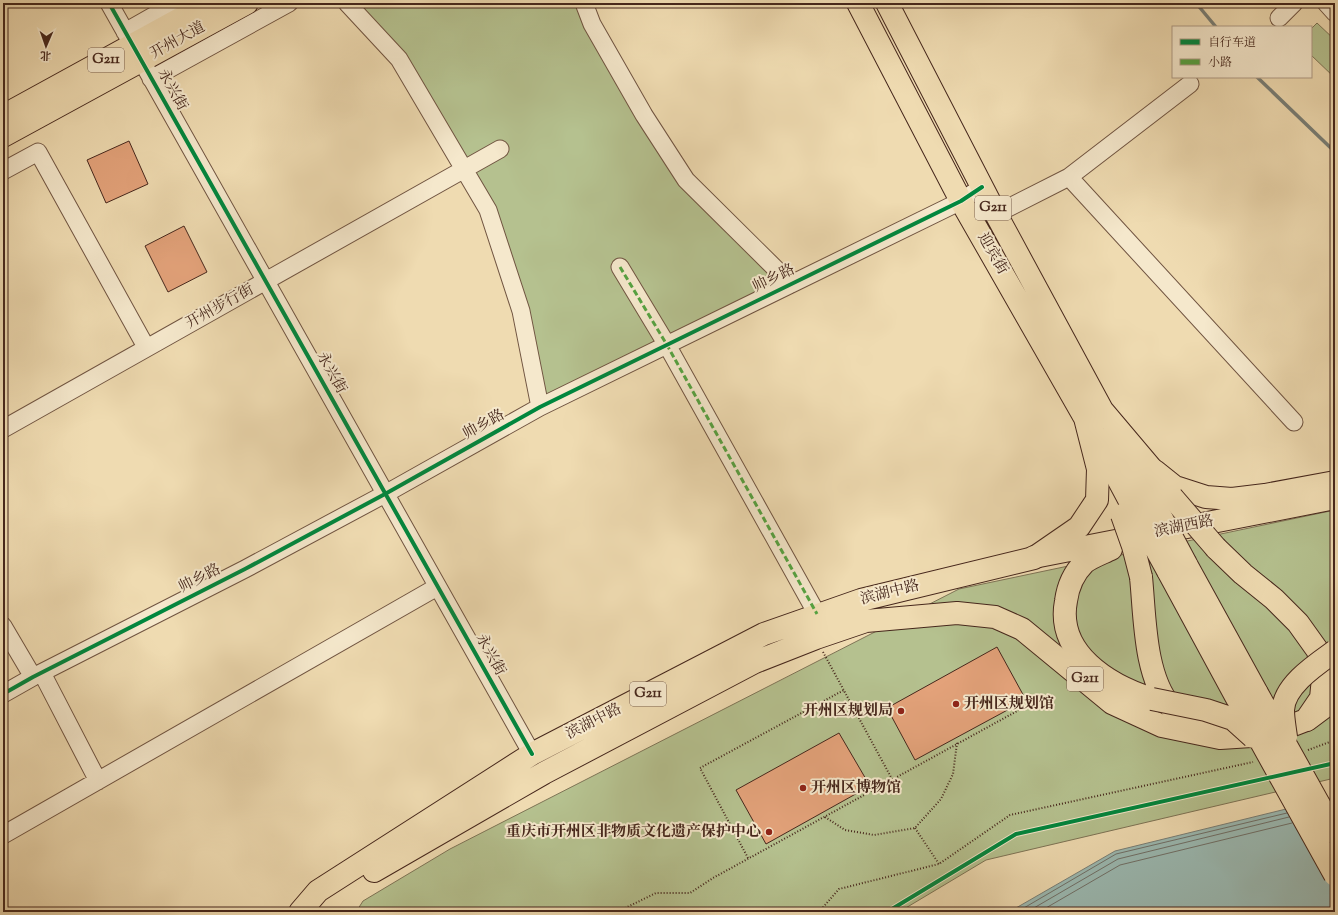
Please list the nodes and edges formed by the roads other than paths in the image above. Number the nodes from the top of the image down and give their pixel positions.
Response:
1 (108, 3) edge
2 (176, 3) edge
3 (209, 3) edge
4 (248, 3) edge
5 (289, 3) edge
6 (347, 3) edge
7 (584, 3) edge
8 (858, 3) edge
9 (887, 3) edge
10 (1294, 3) edge
11 (1326, 3) edge
12 (1335, 13) edge
13 (1279, 18) dead end
14 (137, 54) junction
15 (1190, 84) dead end
16 (3, 116) edge
17 (3, 136) edge
18 (500, 149) dead end
19 (3, 170) edge
20 (464, 170) junction
21 (1069, 177) junction
22 (982, 187) junction
23 (961, 201) junction
24 (996, 214) junction
25 (620, 267) dead end
26 (266, 282) junction
27 (791, 284) junction
28 (667, 345) junction
29 (146, 347) junction
30 (540, 407) junction
31 (1094, 414) junction
32 (1294, 422) dead end
33 (3, 429) edge
34 (1151, 468) junction
35 (1098, 469) junction
36 (1335, 482) edge
37 (385, 494) junction
38 (1335, 498) edge
39 (1145, 506) junction
40 (1287, 507) junction
41 (1335, 513) edge
42 (1138, 537) junction
43 (1034, 558) junction
44 (438, 587) junction
45 (817, 614) junction
46 (3, 626) edge
47 (1335, 651) edge
48 (37, 675) junction
49 (3, 694) edge
50 (1248, 697) junction
51 (1335, 699) edge
52 (1306, 720) junction
53 (1220, 738) junction
54 (1298, 748) junction
55 (1258, 753) junction
56 (532, 754) junction
57 (98, 781) junction
58 (1335, 833) edge
59 (3, 835) edge
60 (1335, 875) edge
61 (300, 912) edge
62 (316, 912) edge

1 - 14 street, 永兴街
2 - 14 street
3 - 14 main road, 开州大道 / G211
4 - 14 main road, 开州大道 / G211
5 - 14 street
6 - 20 street
7 - 27 street
8 - 23 main road, 迎宾街 / G211
9 - 22 main road, 迎宾街 / G211
10 - 13 street
11 - 12 street
14 - 16 main road, 开州大道 / G211
14 - 17 main road, 开州大道 / G211
14 - 26 street, 永兴街
15 - 21 street
18 - 20 street, 开州步行街
19 - 29 street
20 - 26 street, 开州步行街
20 - 30 street
21 - 24 street
21 - 32 street
22 - 23 street, 帅乡路
22 - 24 main road, 迎宾街 / G211
23 - 27 street, 帅乡路
23 - 31 main road, 迎宾街 / G211
24 - 31 main road, 迎宾街 / G211
25 - 28 street
26 - 29 street, 开州步行街
26 - 37 street, 永兴街
27 - 28 street, 帅乡路
28 - 30 street, 帅乡路
28 - 45 street
29 - 33 street, 开州步行街
30 - 37 street, 帅乡路
31 - 34 main road, G211
31 - 35 main road, G211
31 - 39 main road
34 - 36 main road
34 - 39 main road, G211
35 - 39 main road
35 - 43 main road, G211
37 - 44 street, 永兴街
37 - 48 street, 帅乡路
38 - 40 main road, 滨湖西路
39 - 50 main road, bridge
39 - 52 main road, G211, bridge
39 - 53 main road, bridge
40 - 41 main road
40 - 42 main road, 滨湖西路
42 - 43 main road, 滨湖西路
42 - 55 main road, bridge
43 - 45 main road, 滨湖中路 / G211
44 - 56 street, 永兴街
44 - 57 street
45 - 56 main road, 滨湖中路 / G211
46 - 48 street
47 - 54 main road, bridge
48 - 49 street, 帅乡路
48 - 57 street
50 - 54 main road, bridge
50 - 55 main road, bridge
51 - 52 main road
52 - 53 main road, G211
53 - 62 main road, 滨湖中路 / G211
54 - 58 main road, bridge
55 - 60 main road, bridge
56 - 61 main road, 滨湖中路 / G211
57 - 59 street

